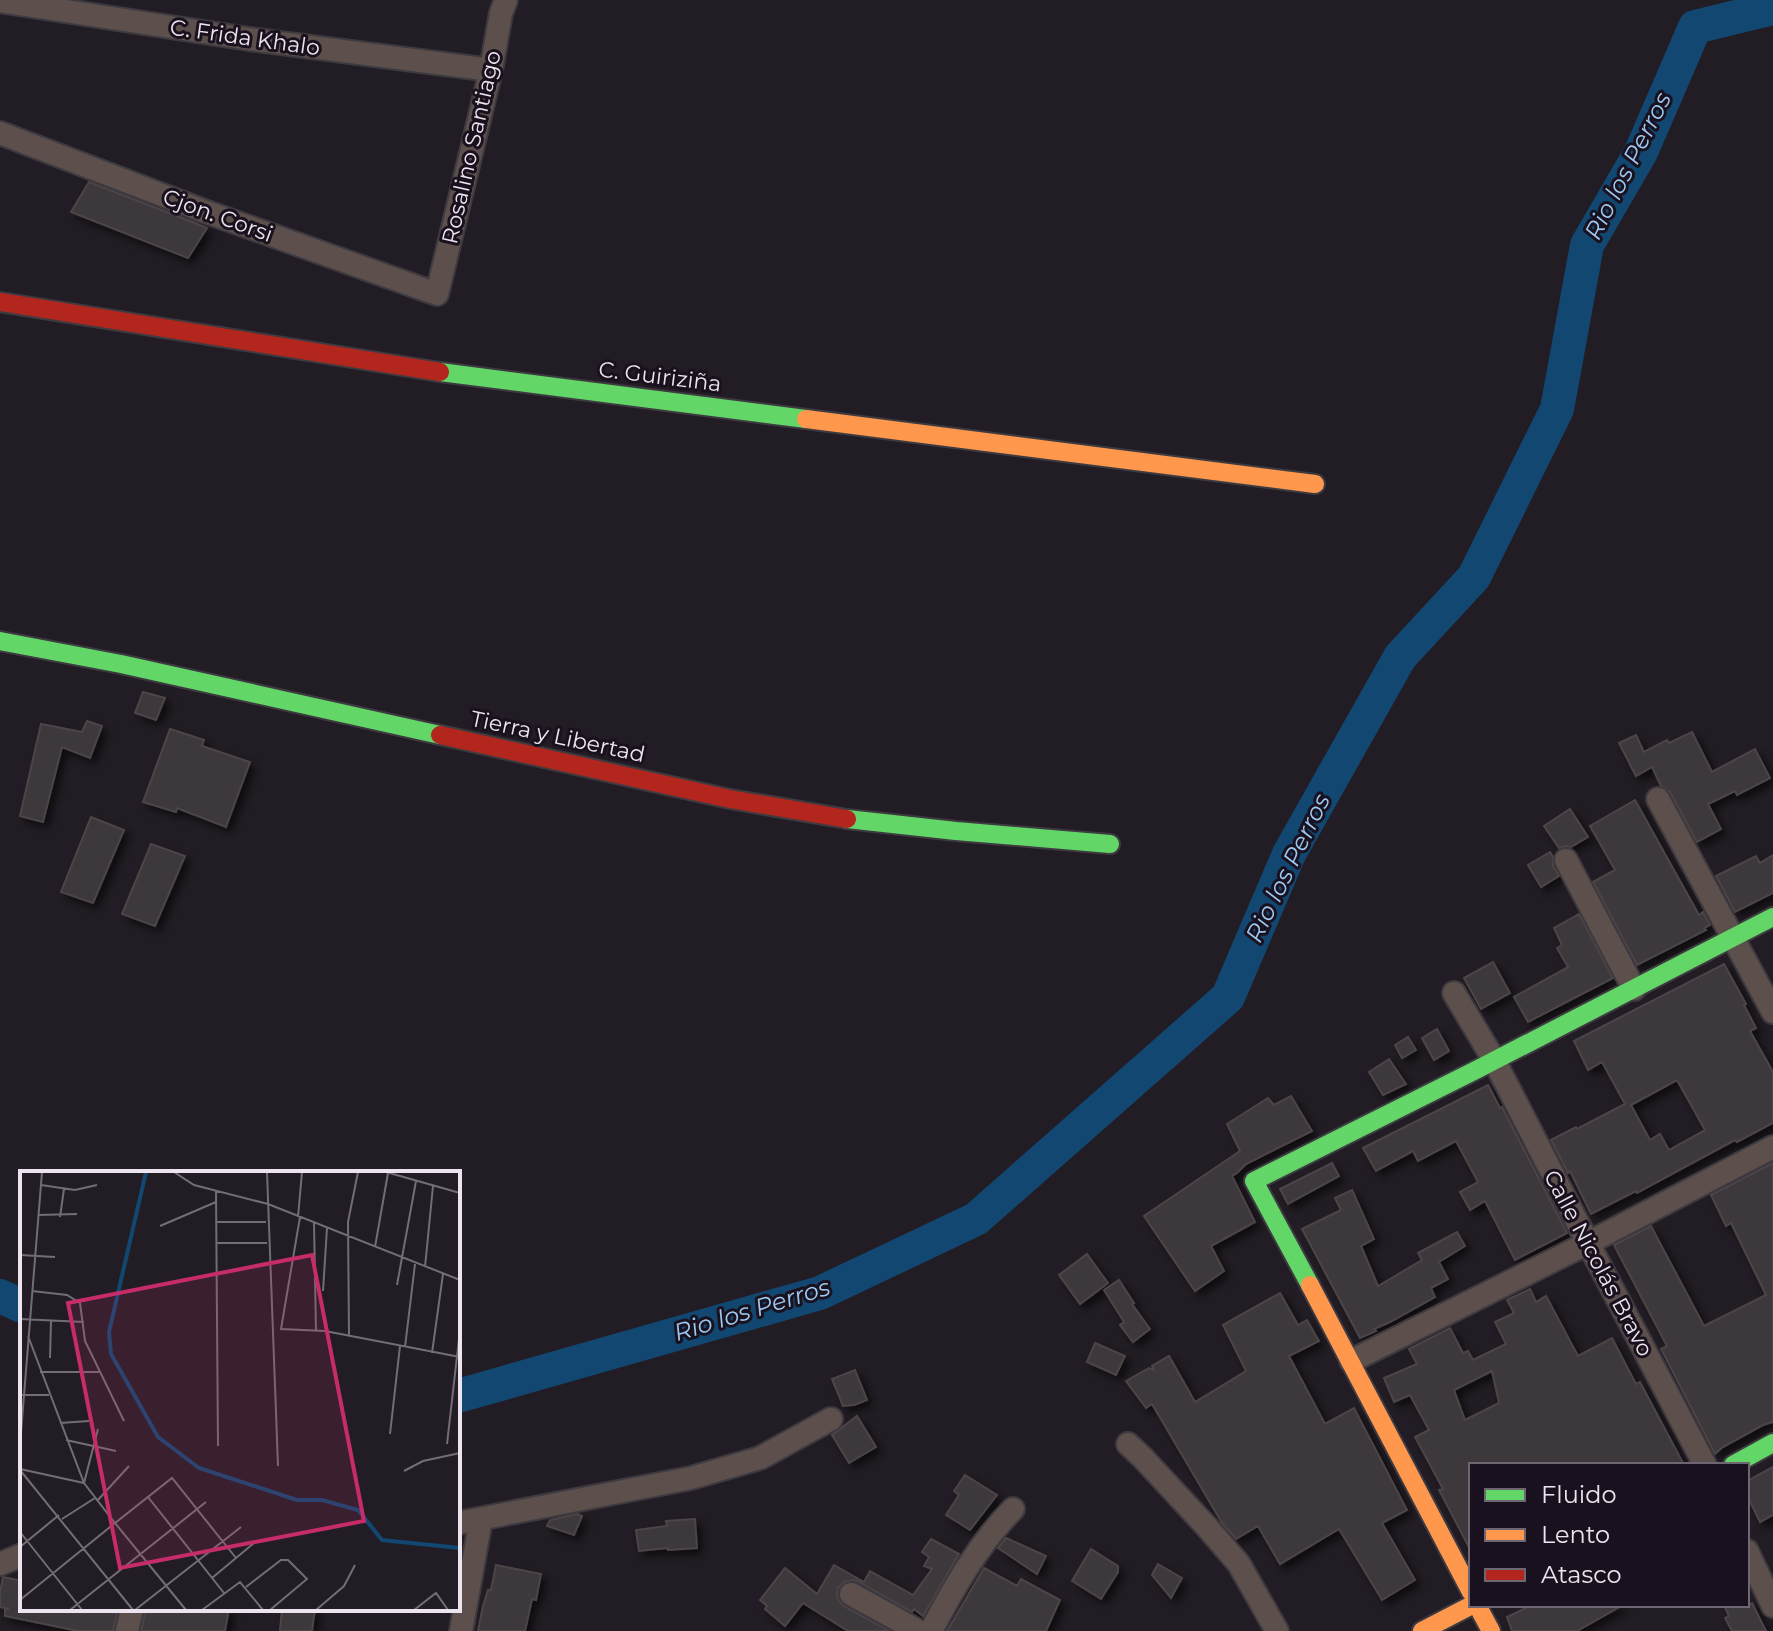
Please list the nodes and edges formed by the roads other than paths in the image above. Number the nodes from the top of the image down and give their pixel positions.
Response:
1 (506, 0) edge
2 (0, 1) edge
3 (491, 70) junction
4 (0, 133) edge
5 (437, 294) joint
6 (0, 302) edge
7 (1315, 484) dead end
8 (0, 641) edge
9 (1658, 799) dead end
10 (1110, 844) dead end
11 (1566, 860) dead end
12 (1773, 917) edge
13 (1734, 938) junction
14 (1634, 989) junction
15 (1454, 993) dead end
16 (1773, 1012) edge
17 (1494, 1060) junction
18 (1773, 1147) edge
19 (1588, 1243) junction
20 (1351, 1361) junction
21 (831, 1419) dead end
22 (1773, 1443) edge
23 (1128, 1444) dead end
24 (1704, 1463) edge
25 (1737, 1463) edge
26 (1013, 1509) dead end
27 (481, 1519) junction
28 (460, 1523) edge
29 (1749, 1555) edge
30 (20, 1556) edge
31 (0, 1564) edge
32 (1469, 1588) edge
33 (851, 1594) dead end
34 (1773, 1606) edge
35 (1471, 1607) edge
36 (1476, 1607) edge
37 (132, 1611) edge
38 (127, 1631) edge
39 (461, 1631) edge
40 (918, 1631) edge
41 (931, 1631) edge
42 (1277, 1631) edge
43 (1422, 1631) edge
44 (1491, 1631) edge

1 - 3 street, Rosalino Santiago
2 - 3 street, C. Frida Khalo
3 - 5 street, Rosalino Santiago
4 - 5 street, Cjon. Corsi
6 - 7 street, C. Guiriziña
8 - 10 street, Tierra y Libertad
9 - 13 street
11 - 14 street
12 - 13 street
13 - 14 street
13 - 16 street
14 - 17 street
15 - 17 street, Calle Nicolás Bravo
17 - 19 street, Calle Nicolás Bravo
17 - 20 street
18 - 19 street
19 - 20 street
19 - 24 street, Calle Nicolás Bravo
20 - 32 street
21 - 27 street
22 - 25 street
23 - 42 street
26 - 41 street
27 - 28 street
27 - 39 street
29 - 34 street
30 - 31 street
33 - 40 street
35 - 43 street
36 - 44 street
37 - 38 street

